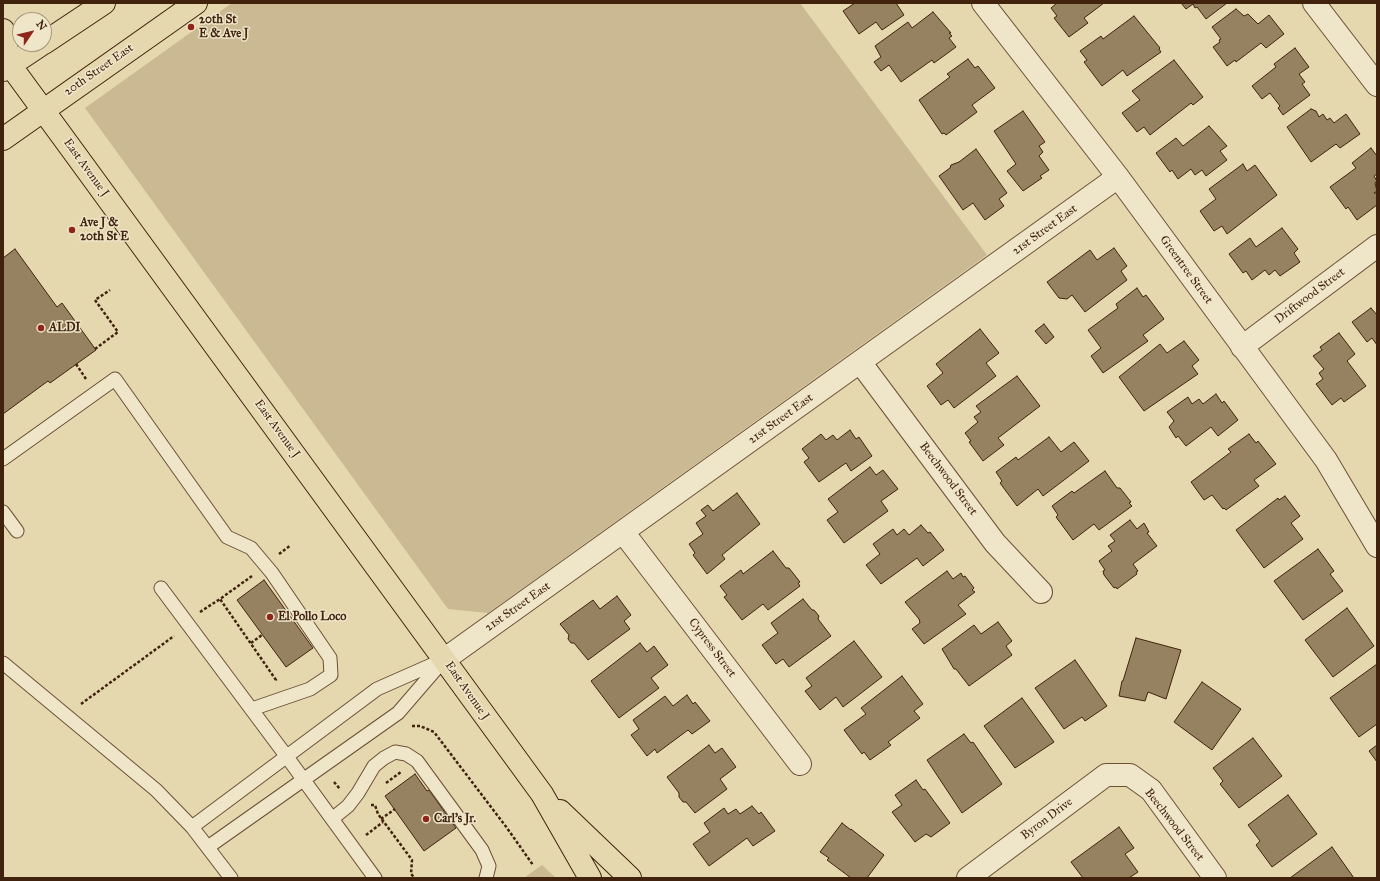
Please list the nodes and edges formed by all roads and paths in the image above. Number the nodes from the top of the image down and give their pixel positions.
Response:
1 (104, 3) edge
2 (196, 3) edge
3 (983, 3) edge
4 (1314, 3) edge
5 (3, 30) edge
6 (52, 37) edge
7 (27, 52) edge
8 (5, 65) edge
9 (1377, 86) edge
10 (43, 110) junction
11 (3, 139) edge
12 (1118, 177) junction
13 (1377, 246) edge
14 (110, 290) dead end
15 (1242, 347) junction
16 (95, 349) dead end
17 (860, 362) junction
18 (76, 364) dead end
19 (87, 380) dead end
20 (3, 459) edge
21 (3, 512) edge
22 (17, 531) dead end
23 (623, 532) junction
24 (1377, 546) edge
25 (256, 573) dead end
26 (161, 588) dead end
27 (1041, 592) dead end
28 (220, 599) junction
29 (196, 614) dead end
30 (262, 635) dead end
31 (174, 636) dead end
32 (251, 643) junction
33 (445, 659) junction
34 (3, 663) edge
35 (272, 683) dead end
36 (81, 704) dead end
37 (252, 710) junction
38 (287, 757) junction
39 (800, 764) dead end
40 (1130, 775) joint
41 (304, 780) junction
42 (333, 783) dead end
43 (542, 794) junction
44 (354, 798) junction
45 (395, 810) dead end
46 (332, 819) junction
47 (382, 821) junction
48 (192, 827) junction
49 (360, 839) dead end
50 (208, 847) junction
51 (231, 878) edge
52 (374, 878) edge
53 (415, 878) edge
54 (486, 878) edge
55 (590, 878) edge
56 (630, 878) edge
57 (968, 878) edge
58 (1215, 878) edge

1 - 6 main road
2 - 10 main road, 20th Street East
3 - 12 street, Greentree Street
4 - 9 street
5 - 8 main road, East Avenue J
7 - 8 main road
8 - 10 main road, East Avenue J
10 - 11 main road, 20th Street East
10 - 33 main road, East Avenue J
12 - 15 street, Greentree Street
12 - 17 street, 21st Street East
13 - 15 street, Driftwood Street
14 - 16 path
15 - 24 street, Greentree Street
17 - 23 street, 21st Street East
17 - 27 street, Beechwood Street
18 - 19 path
20 - 37 lane
21 - 22 lane
23 - 33 street, 21st Street East
23 - 39 street, Cypress Street
25 - 28 path
26 - 37 lane
28 - 29 path
28 - 32 path
30 - 32 path
31 - 36 path
32 - 35 path
33 - 38 lane
33 - 41 lane
33 - 43 main road, East Avenue J
34 - 48 lane
37 - 38 lane
38 - 41 lane
38 - 48 lane
40 - 57 street, Byron Drive
40 - 58 street, Beechwood Street
41 - 46 lane
41 - 50 lane
42 - 44 path
43 - 55 main road, East Avenue J
43 - 56 main road, East Avenue J
44 - 46 lane
44 - 47 path
44 - 54 lane
45 - 47 path
46 - 52 lane
47 - 49 path
47 - 53 path
48 - 50 lane
50 - 51 lane

